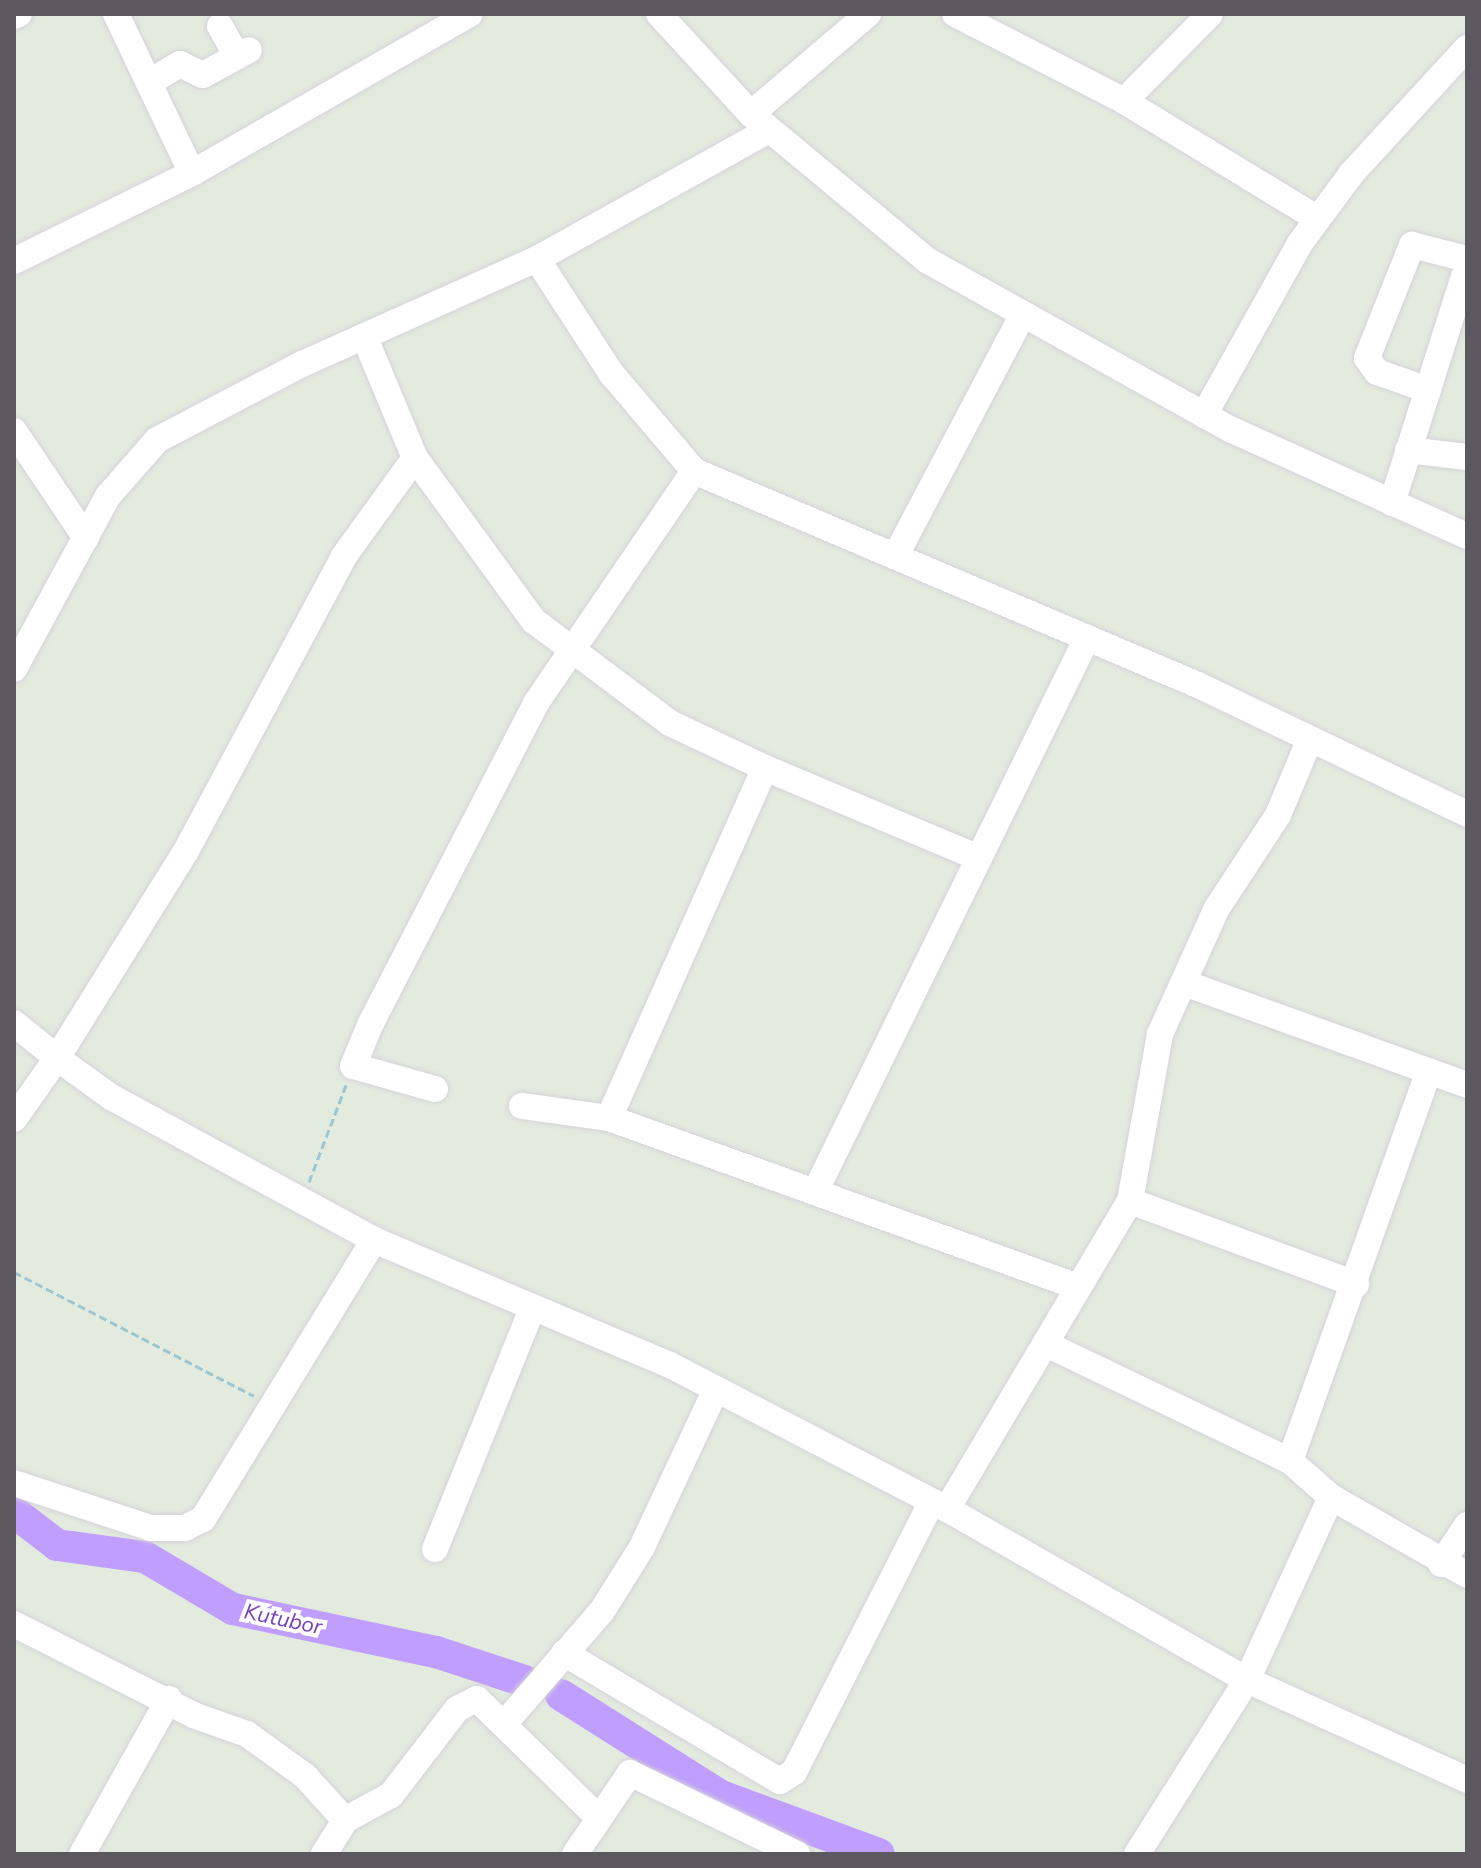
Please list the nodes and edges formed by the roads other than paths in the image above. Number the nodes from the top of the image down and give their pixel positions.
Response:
1 (116, 14) edge
2 (470, 14) edge
3 (659, 14) edge
4 (868, 14) edge
5 (955, 14) edge
6 (1210, 14) edge
7 (220, 26) dead end
8 (1467, 48) edge
9 (150, 82) junction
10 (1124, 101) junction
11 (760, 122) junction
12 (192, 173) junction
13 (1318, 219) junction
14 (537, 259) junction
15 (1467, 259) edge
16 (14, 261) edge
17 (1467, 267) edge
18 (1021, 318) junction
19 (365, 338) junction
20 (1428, 390) junction
21 (1204, 415) junction
22 (14, 431) edge
23 (1408, 450) junction
24 (1467, 457) edge
25 (415, 458) junction
26 (694, 471) junction
27 (1392, 503) junction
28 (1467, 536) edge
29 (86, 538) junction
30 (896, 555) junction
31 (1087, 638) junction
32 (571, 655) junction
33 (14, 669) edge
34 (1310, 739) junction
35 (765, 768) junction
36 (1467, 814) edge
37 (977, 857) junction
38 (1184, 983) junction
39 (14, 1023) edge
40 (57, 1058) junction
41 (1427, 1076) junction
42 (1467, 1085) edge
43 (435, 1089) dead end
44 (522, 1106) dead end
45 (609, 1118) junction
46 (14, 1119) edge
47 (817, 1188) junction
48 (1130, 1201) junction
49 (374, 1240) junction
50 (1356, 1284) junction
51 (1078, 1287) junction
52 (532, 1309) junction
53 (1046, 1344) junction
54 (716, 1389) junction
55 (1290, 1461) junction
56 (14, 1483) edge
57 (1331, 1497) junction
58 (939, 1506) junction
59 (1467, 1525) edge
60 (435, 1549) dead end
61 (1441, 1564) junction
62 (1467, 1575) edge
63 (14, 1624) edge
64 (564, 1653) junction
65 (1247, 1680) junction
66 (169, 1699) junction
67 (504, 1724) junction
68 (1467, 1780) edge
69 (596, 1815) junction
70 (345, 1820) junction
71 (82, 1854) edge
72 (324, 1854) edge
73 (575, 1854) edge
74 (797, 1854) edge
75 (1137, 1854) edge

1 - 9 street
2 - 12 street
3 - 11 street
4 - 11 street
5 - 10 street
6 - 10 street
7 - 9 street
8 - 13 street
9 - 12 street
10 - 13 street
11 - 14 street
11 - 18 street
12 - 16 street
13 - 21 street
14 - 19 street
14 - 26 street
15 - 20 street
17 - 20 street
18 - 21 street
18 - 30 street
19 - 25 street
19 - 29 street
20 - 23 street
21 - 27 street
22 - 29 street
23 - 24 street
23 - 27 street
25 - 32 street
25 - 40 street
26 - 30 street
26 - 32 street
27 - 28 street
29 - 33 street
30 - 31 street
31 - 34 street
31 - 37 street
32 - 35 street
32 - 43 street
34 - 36 street
34 - 38 street
35 - 37 street
35 - 45 street
37 - 47 street
38 - 41 street
38 - 48 street
39 - 40 street
40 - 46 street
40 - 49 street
41 - 42 street
41 - 50 street
44 - 45 street
45 - 47 street
47 - 51 street
48 - 50 street
48 - 51 street
49 - 52 street
49 - 56 street
50 - 55 street
51 - 53 street
52 - 54 street
52 - 60 street
53 - 55 street
53 - 58 street
54 - 58 street
54 - 64 street
55 - 57 street
57 - 61 street
57 - 65 street
58 - 64 street
58 - 65 street
59 - 61 street
61 - 62 street
63 - 66 street
64 - 67 street
65 - 68 street
65 - 75 street
66 - 70 street
66 - 71 street
67 - 69 street
67 - 70 street
69 - 73 street
69 - 74 street
70 - 72 street

